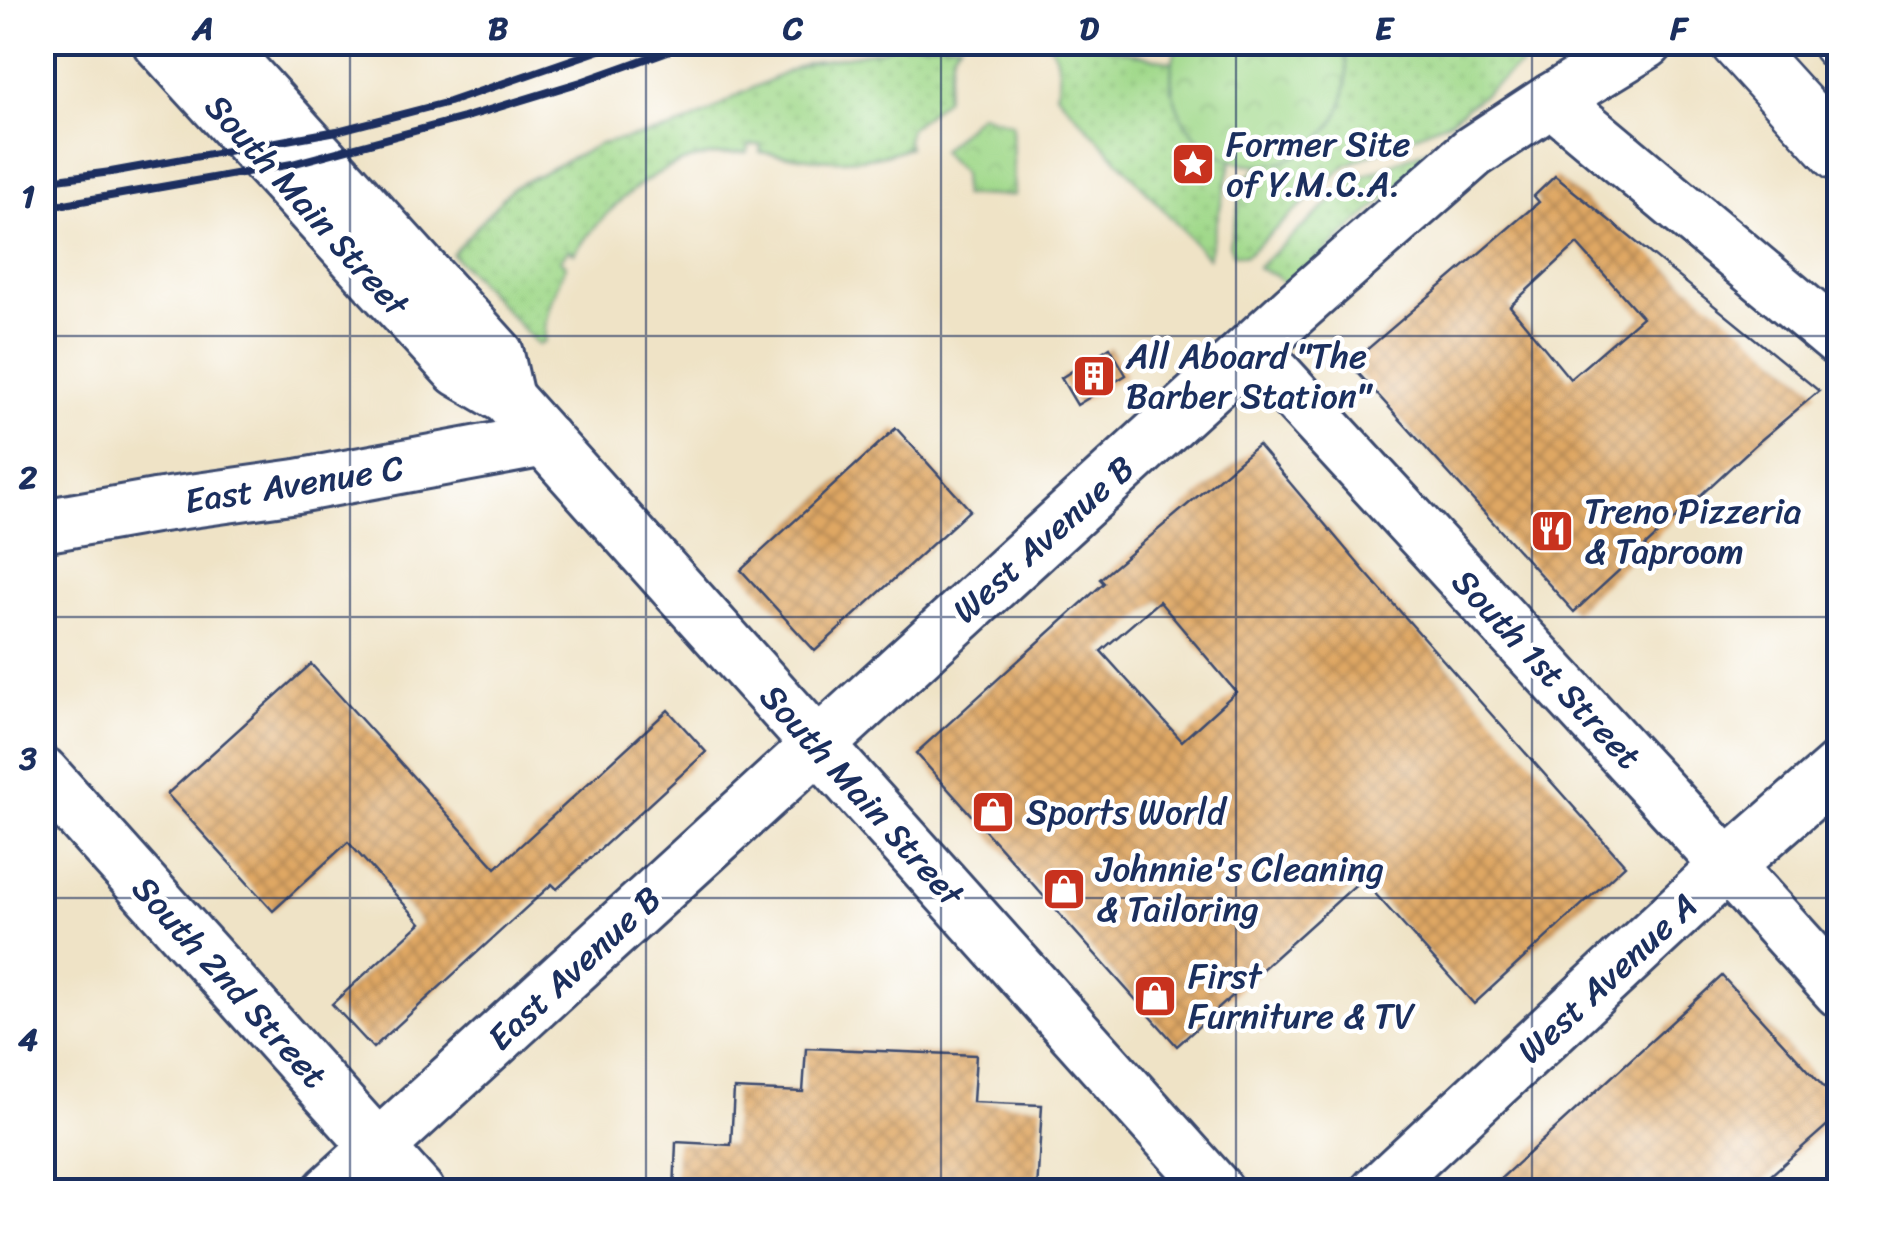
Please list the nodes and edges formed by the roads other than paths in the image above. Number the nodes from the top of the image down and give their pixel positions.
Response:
1 (159, 42) edge
2 (215, 42) edge
3 (1647, 42) edge
4 (1738, 42) edge
5 (1552, 100) junction
6 (1831, 144) edge
7 (1840, 341) edge
8 (1252, 349) junction
9 (507, 398) junction
10 (546, 440) junction
11 (42, 526) edge
12 (818, 745) junction
13 (1840, 767) edge
14 (42, 773) edge
15 (1728, 866) junction
16 (1840, 992) edge
17 (378, 1148) junction
18 (329, 1192) edge
19 (418, 1192) edge
20 (1218, 1192) edge
21 (1376, 1192) edge

1 - 9 street, South Main Street
2 - 9 street, South Main Street
3 - 5 street, West Avenue B
4 - 6 main road
5 - 7 street
5 - 8 street, West Avenue B
8 - 12 street, West Avenue B
8 - 15 street, South 1st Street
9 - 10 street, South Main Street
10 - 11 street, East Avenue C
10 - 12 street, South Main Street
12 - 17 street, East Avenue B
12 - 20 street, South Main Street
13 - 15 street, West Avenue A
14 - 17 street, South 2nd Street
15 - 16 street, South 1st Street
15 - 21 street, West Avenue A
17 - 18 street, East Avenue B
17 - 19 street, South 2nd Street

